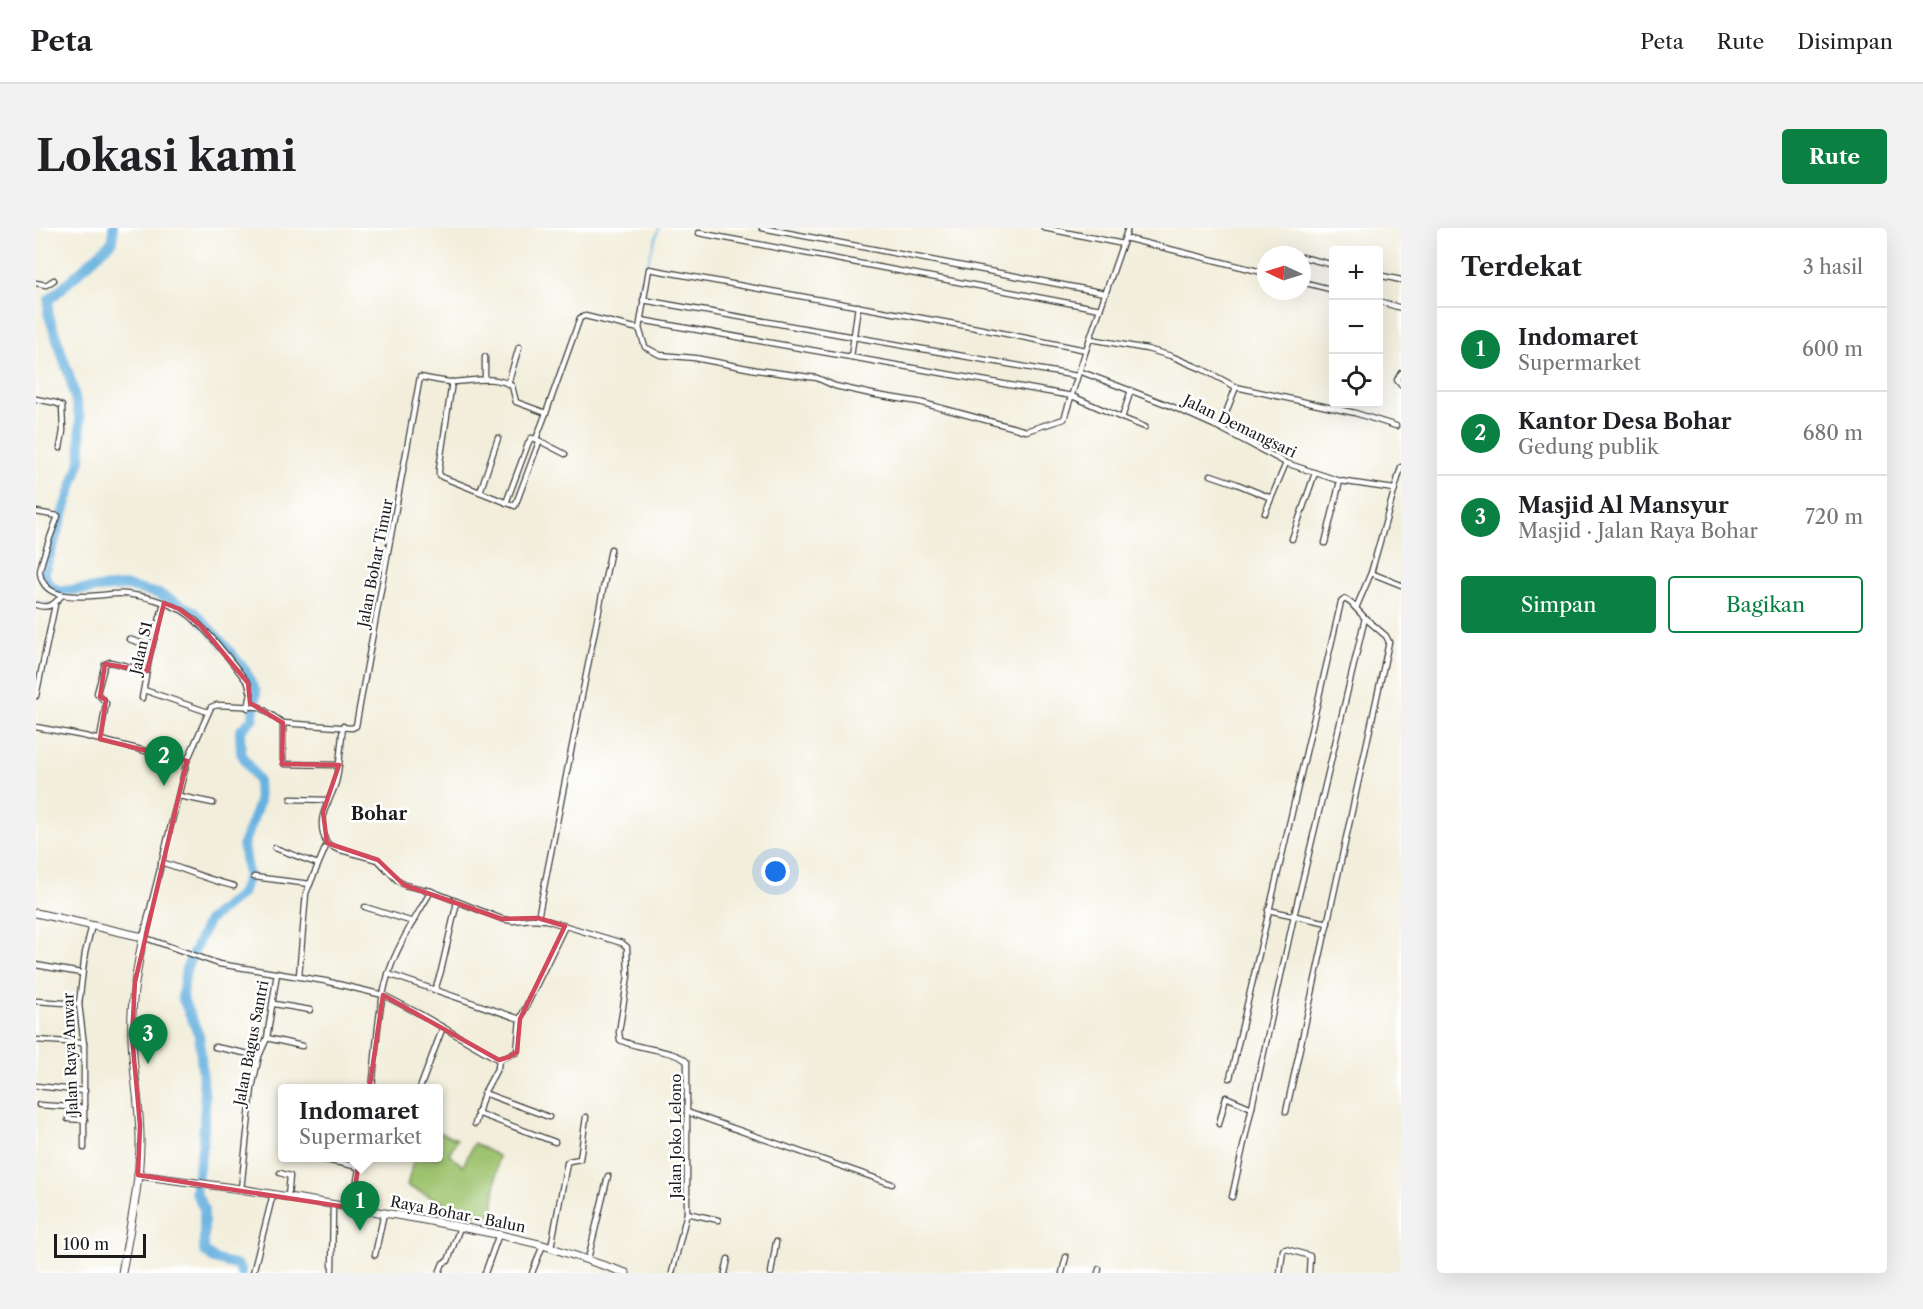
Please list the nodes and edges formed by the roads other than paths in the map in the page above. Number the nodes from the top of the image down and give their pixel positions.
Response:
1 (762, 228) edge
2 (1044, 228) edge
3 (1128, 228) edge
4 (699, 233) dead end
5 (1124, 241) junction
6 (1311, 259) edge
7 (1329, 264) edge
8 (1257, 271) edge
9 (1383, 277) edge
10 (54, 280) dead end
11 (1401, 280) edge
12 (36, 283) edge
13 (1311, 284) edge
14 (1329, 289) edge
15 (1105, 293) junction
16 (643, 300) junction
17 (1383, 303) edge
18 (858, 306) junction
19 (1401, 308) edge
20 (1100, 309) junction
21 (641, 320) junction
22 (639, 329) junction
23 (854, 335) junction
24 (1090, 339) junction
25 (519, 347) dead end
26 (1086, 350) junction
27 (485, 357) dead end
28 (851, 357) junction
29 (1401, 373) edge
30 (1078, 374) junction
31 (485, 379) junction
32 (452, 382) junction
33 (508, 384) junction
34 (1401, 385) edge
35 (1236, 387) junction
36 (1131, 390) junction
37 (1072, 396) junction
38 (36, 399) edge
39 (546, 413) junction
40 (1122, 418) junction
41 (1396, 426) dead end
42 (1145, 427) dead end
43 (1220, 428) junction
44 (498, 438) dead end
45 (538, 440) junction
46 (60, 448) dead end
47 (565, 454) dead end
48 (1286, 463) junction
49 (1400, 471) edge
50 (1315, 473) junction
51 (1211, 475) dead end
52 (1341, 481) junction
53 (1394, 489) junction
54 (480, 492) junction
55 (1271, 498) junction
56 (506, 503) junction
57 (36, 512) edge
58 (1265, 513) dead end
59 (1292, 539) dead end
60 (1325, 543) dead end
61 (610, 549) dead end
62 (1371, 573) junction
63 (1401, 585) edge
64 (59, 595) junction
65 (164, 603) junction
66 (36, 605) edge
67 (55, 605) junction
68 (1356, 608) junction
69 (1365, 618) junction
70 (129, 639) dead end
71 (152, 647) junction
72 (147, 671) junction
73 (144, 690) junction
74 (36, 696) edge
75 (142, 698) dead end
76 (249, 708) junction
77 (208, 712) junction
78 (283, 723) junction
79 (343, 726) junction
80 (36, 727) edge
81 (100, 740) junction
82 (187, 761) junction
83 (339, 765) junction
84 (179, 796) junction
85 (291, 800) dead end
86 (327, 800) junction
87 (213, 803) dead end
88 (327, 844) junction
89 (275, 848) dead end
90 (161, 862) junction
91 (318, 864) junction
92 (254, 877) dead end
93 (309, 884) junction
94 (234, 886) dead end
95 (431, 891) junction
96 (457, 902) junction
97 (365, 907) dead end
98 (1268, 910) junction
99 (36, 913) edge
100 (1294, 916) junction
101 (538, 918) junction
102 (414, 922) junction
103 (1328, 923) junction
104 (92, 925) junction
105 (565, 926) junction
106 (143, 937) junction
107 (36, 964) edge
108 (81, 973) junction
109 (277, 973) junction
110 (388, 974) junction
111 (299, 976) junction
112 (435, 990) junction
113 (383, 995) junction
114 (36, 1001) edge
115 (79, 1004) junction
116 (274, 1004) junction
117 (310, 1010) dead end
118 (520, 1020) junction
119 (443, 1027) junction
120 (267, 1038) junction
121 (36, 1040) edge
122 (84, 1043) junction
123 (303, 1046) dead end
124 (215, 1047) dead end
125 (259, 1056) junction
126 (499, 1060) junction
127 (1230, 1078) dead end
128 (373, 1084) edge
129 (422, 1084) edge
130 (36, 1086) edge
131 (85, 1091) junction
132 (484, 1093) junction
133 (39, 1105) dead end
134 (1253, 1105) junction
135 (85, 1108) junction
136 (687, 1112) junction
137 (1286, 1112) dead end
138 (477, 1113) junction
139 (549, 1117) dead end
140 (586, 1117) dead end
141 (68, 1119) dead end
142 (85, 1120) junction
143 (475, 1124) dead end
144 (1219, 1124) dead end
145 (555, 1142) dead end
146 (84, 1148) dead end
147 (332, 1162) edge
148 (360, 1162) edge
149 (359, 1167) junction
150 (280, 1173) dead end
151 (138, 1175) junction
152 (608, 1176) dead end
153 (892, 1184) dead end
154 (241, 1189) junction
155 (273, 1194) junction
156 (288, 1197) junction
157 (1232, 1197) dead end
158 (333, 1204) junction
159 (352, 1208) junction
160 (384, 1213) junction
161 (687, 1214) junction
162 (718, 1220) dead end
163 (460, 1227) junction
164 (499, 1234) junction
165 (776, 1242) dead end
166 (547, 1246) junction
167 (375, 1255) dead end
168 (1066, 1257) dead end
169 (588, 1259) junction
170 (728, 1259) dead end
171 (332, 1270) dead end
172 (612, 1271) edge
173 (122, 1273) edge
174 (253, 1273) edge
175 (439, 1273) edge
176 (485, 1273) edge
177 (532, 1273) edge
178 (626, 1273) edge
179 (672, 1273) edge
180 (725, 1273) edge
181 (771, 1273) edge
182 (1062, 1273) edge
183 (1280, 1273) edge
184 (1309, 1273) edge

1 - 15 street
2 - 5 street
3 - 5 street
4 - 20 street
5 - 8 street
5 - 15 street
6 - 7 street
9 - 11 street
10 - 12 street
13 - 14 street
15 - 20 street
16 - 18 street
16 - 21 street
16 - 23 street, Jalan Demangsari
17 - 19 street
18 - 23 street
18 - 26 street
20 - 24 street
21 - 22 street
21 - 28 street
22 - 37 street
22 - 39 street
23 - 28 street
23 - 30 street, Jalan Demangsari
24 - 26 street
24 - 35 street
25 - 33 street
26 - 30 street
27 - 31 street
28 - 37 street
29 - 34 street
30 - 36 street, Jalan Demangsari
30 - 37 street
31 - 32 street
31 - 33 street
32 - 54 street
32 - 79 street, Jalan Bohar Timur
33 - 39 street
35 - 41 street
35 - 43 street
36 - 40 street
36 - 43 street, Jalan Demangsari
37 - 40 street
38 - 46 street
39 - 45 street
40 - 42 street
43 - 48 street, Jalan Demangsari
44 - 54 street
45 - 47 street
45 - 56 street
45 - 56 street
48 - 50 street, Jalan Demangsari
48 - 55 street
49 - 53 street
50 - 52 street, Jalan Demangsari
50 - 59 street
51 - 55 street
52 - 53 street, Jalan Demangsari
52 - 60 street
53 - 62 street
54 - 56 street
55 - 58 street
57 - 64 street
61 - 101 street
62 - 63 street
62 - 68 street
64 - 65 street
64 - 67 street
65 - 71 street, Jalan S1
65 - 76 street
66 - 67 street
67 - 74 street
68 - 69 street
68 - 98 street
69 - 100 street
69 - 103 street
70 - 71 street
71 - 72 street, Jalan S1
72 - 73 street, Jalan S1
72 - 81 street
73 - 75 street, Jalan S1
73 - 77 street
76 - 77 street
76 - 78 street
77 - 82 street
78 - 79 street
78 - 83 street
79 - 83 street
80 - 81 street
81 - 82 street
82 - 84 street
83 - 86 street
84 - 87 street
84 - 90 street
85 - 86 street
86 - 88 street
88 - 91 street
88 - 95 street
89 - 91 street
90 - 94 street
90 - 106 street
91 - 93 street
92 - 93 street
93 - 111 street
95 - 96 street
95 - 102 street
96 - 101 street
96 - 112 street
97 - 102 street
98 - 100 street
98 - 127 street
99 - 104 street
100 - 103 street
100 - 134 street
101 - 105 street
102 - 110 street
103 - 137 street
104 - 106 street
104 - 108 street, Jalan Raya Anwar
105 - 118 street
105 - 136 street, Jalan Joko Lelono
106 - 109 street
106 - 151 street
107 - 108 street
108 - 115 street, Jalan Raya Anwar
109 - 111 street
109 - 116 street, Jalan Bagus Santri
110 - 112 street
110 - 113 street
111 - 113 street
112 - 118 street
113 - 119 street
113 - 128 street
114 - 115 street
115 - 122 street, Jalan Raya Anwar
116 - 117 street
116 - 120 street, Jalan Bagus Santri
118 - 126 street
119 - 126 street
119 - 129 street
120 - 123 street
120 - 125 street, Jalan Bagus Santri
121 - 122 street
122 - 131 street, Jalan Raya Anwar
124 - 125 street
125 - 154 street, Jalan Bagus Santri
126 - 132 street
130 - 131 street
131 - 135 street, Jalan Raya Anwar
132 - 138 street
132 - 139 street
133 - 135 street
134 - 144 street
134 - 157 street
135 - 142 street, Jalan Raya Anwar
136 - 153 street
136 - 161 street, Jalan Joko Lelono
138 - 143 street
138 - 145 street
140 - 166 street
141 - 142 street
142 - 146 street, Jalan Raya Anwar
147 - 149 street
148 - 149 street
149 - 159 street
150 - 156 street
151 - 154 street, Raya Bohar - Balun
151 - 173 street
152 - 169 street
154 - 155 street, Raya Bohar - Balun
155 - 156 street, Raya Bohar - Balun
155 - 174 street
156 - 158 street, Raya Bohar - Balun
158 - 159 street, Raya Bohar - Balun
158 - 171 street
159 - 160 street, Raya Bohar - Balun
160 - 163 street, Raya Bohar - Balun
160 - 167 street
161 - 162 street
161 - 179 street, Jalan Joko Lelono
163 - 164 street, Raya Bohar - Balun
163 - 175 street
164 - 166 street, Raya Bohar - Balun
164 - 176 street
165 - 181 street
166 - 169 street, Raya Bohar - Balun
166 - 177 street
168 - 182 street
169 - 172 street, Raya Bohar - Balun
170 - 180 street
172 - 178 street, Raya Bohar - Balun
183 - 184 street

